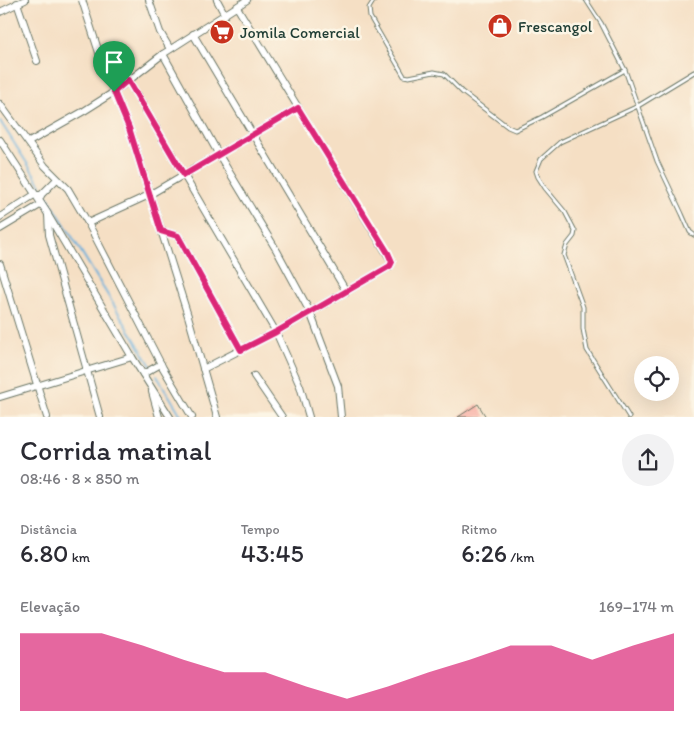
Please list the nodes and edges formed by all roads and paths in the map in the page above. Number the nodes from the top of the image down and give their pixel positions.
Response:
1 (25, 0) edge
2 (82, 0) edge
3 (149, 0) edge
4 (217, 0) edge
5 (247, 0) edge
6 (374, 0) edge
7 (586, 0) edge
8 (17, 3) junction
9 (237, 7) junction
10 (0, 12) edge
11 (224, 15) junction
12 (193, 34) junction
13 (170, 49) junction
14 (163, 54) junction
15 (37, 62) dead end
16 (625, 70) junction
17 (694, 72) edge
18 (128, 80) junction
19 (114, 92) junction
20 (0, 104) edge
21 (638, 106) junction
22 (298, 108) junction
23 (254, 135) junction
24 (0, 140) edge
25 (29, 142) junction
26 (219, 155) junction
27 (184, 175) junction
28 (57, 179) junction
29 (37, 195) junction
30 (149, 195) junction
31 (40, 204) junction
32 (48, 214) junction
33 (0, 217) edge
34 (88, 223) junction
35 (0, 229) edge
36 (161, 231) junction
37 (694, 235) edge
38 (0, 264) edge
39 (346, 291) junction
40 (310, 312) junction
41 (276, 332) junction
42 (241, 350) junction
43 (132, 357) junction
44 (161, 364) junction
45 (203, 369) junction
46 (86, 371) junction
47 (143, 374) junction
48 (254, 376) dead end
49 (38, 386) junction
50 (150, 386) junction
51 (0, 397) edge
52 (47, 417) edge
53 (100, 417) edge
54 (158, 417) edge
55 (170, 417) edge
56 (192, 417) edge
57 (217, 417) edge
58 (282, 417) edge
59 (309, 417) edge
60 (341, 417) edge
61 (629, 417) edge

1 - 8 street
2 - 19 street
3 - 13 street
4 - 11 street
5 - 9 street
6 - 16 lane
7 - 16 lane
8 - 10 street
8 - 15 street
9 - 11 street
9 - 22 street
11 - 12 street
12 - 13 street
12 - 23 street
13 - 14 street
14 - 18 street
14 - 26 street
16 - 21 lane
17 - 21 lane
18 - 19 street
18 - 27 street
19 - 25 street
19 - 30 street
20 - 25 street
21 - 37 lane
21 - 61 lane
22 - 23 street
22 - 39 street
23 - 26 street
23 - 39 street
24 - 29 street
25 - 28 street
26 - 27 street
26 - 40 street
27 - 30 street
27 - 41 street
28 - 29 street
28 - 34 street
29 - 31 street
29 - 33 street
30 - 34 street
30 - 36 street
31 - 32 street
31 - 35 street
32 - 43 street
32 - 46 street
34 - 44 street
36 - 42 street
36 - 45 street
38 - 49 street
39 - 40 street
40 - 41 street
40 - 60 street
41 - 42 street
41 - 59 street
42 - 45 street
43 - 46 street
43 - 47 street
44 - 47 street
44 - 56 street
45 - 57 street
46 - 49 street
46 - 53 street
47 - 50 street
48 - 58 street
49 - 51 street
49 - 52 street
50 - 54 street
50 - 55 street

